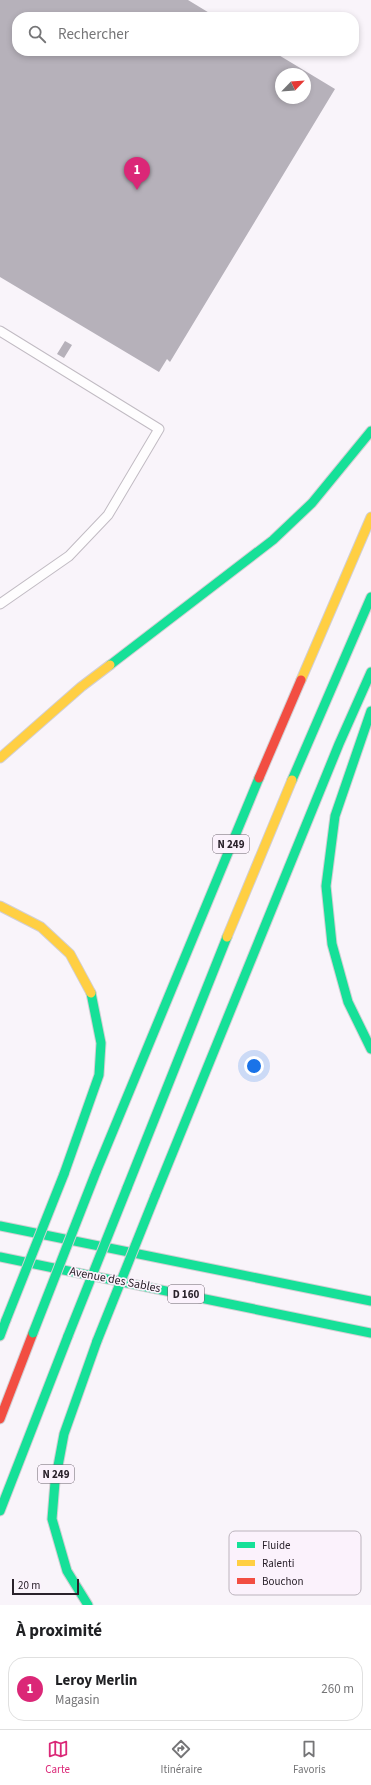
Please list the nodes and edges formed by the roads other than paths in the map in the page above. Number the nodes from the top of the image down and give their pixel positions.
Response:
1 (0, 331) edge
2 (371, 431) edge
3 (371, 517) edge
4 (371, 597) edge
5 (0, 604) edge
6 (371, 672) edge
7 (371, 711) edge
8 (0, 758) edge
9 (0, 906) edge
10 (371, 1049) edge
11 (0, 1226) edge
12 (0, 1256) edge
13 (371, 1301) edge
14 (371, 1333) edge
15 (0, 1336) edge
16 (0, 1419) edge
17 (0, 1511) edge
18 (88, 1605) edge

1 - 5 lane
2 - 8 main road
3 - 16 main road, N 249, bridge
4 - 17 main road, N 249, bridge
6 - 18 main road, N 249, bridge
7 - 10 main road
9 - 15 main road, bridge
11 - 13 main road, D 160
12 - 14 main road, Avenue des Sables / D 160

